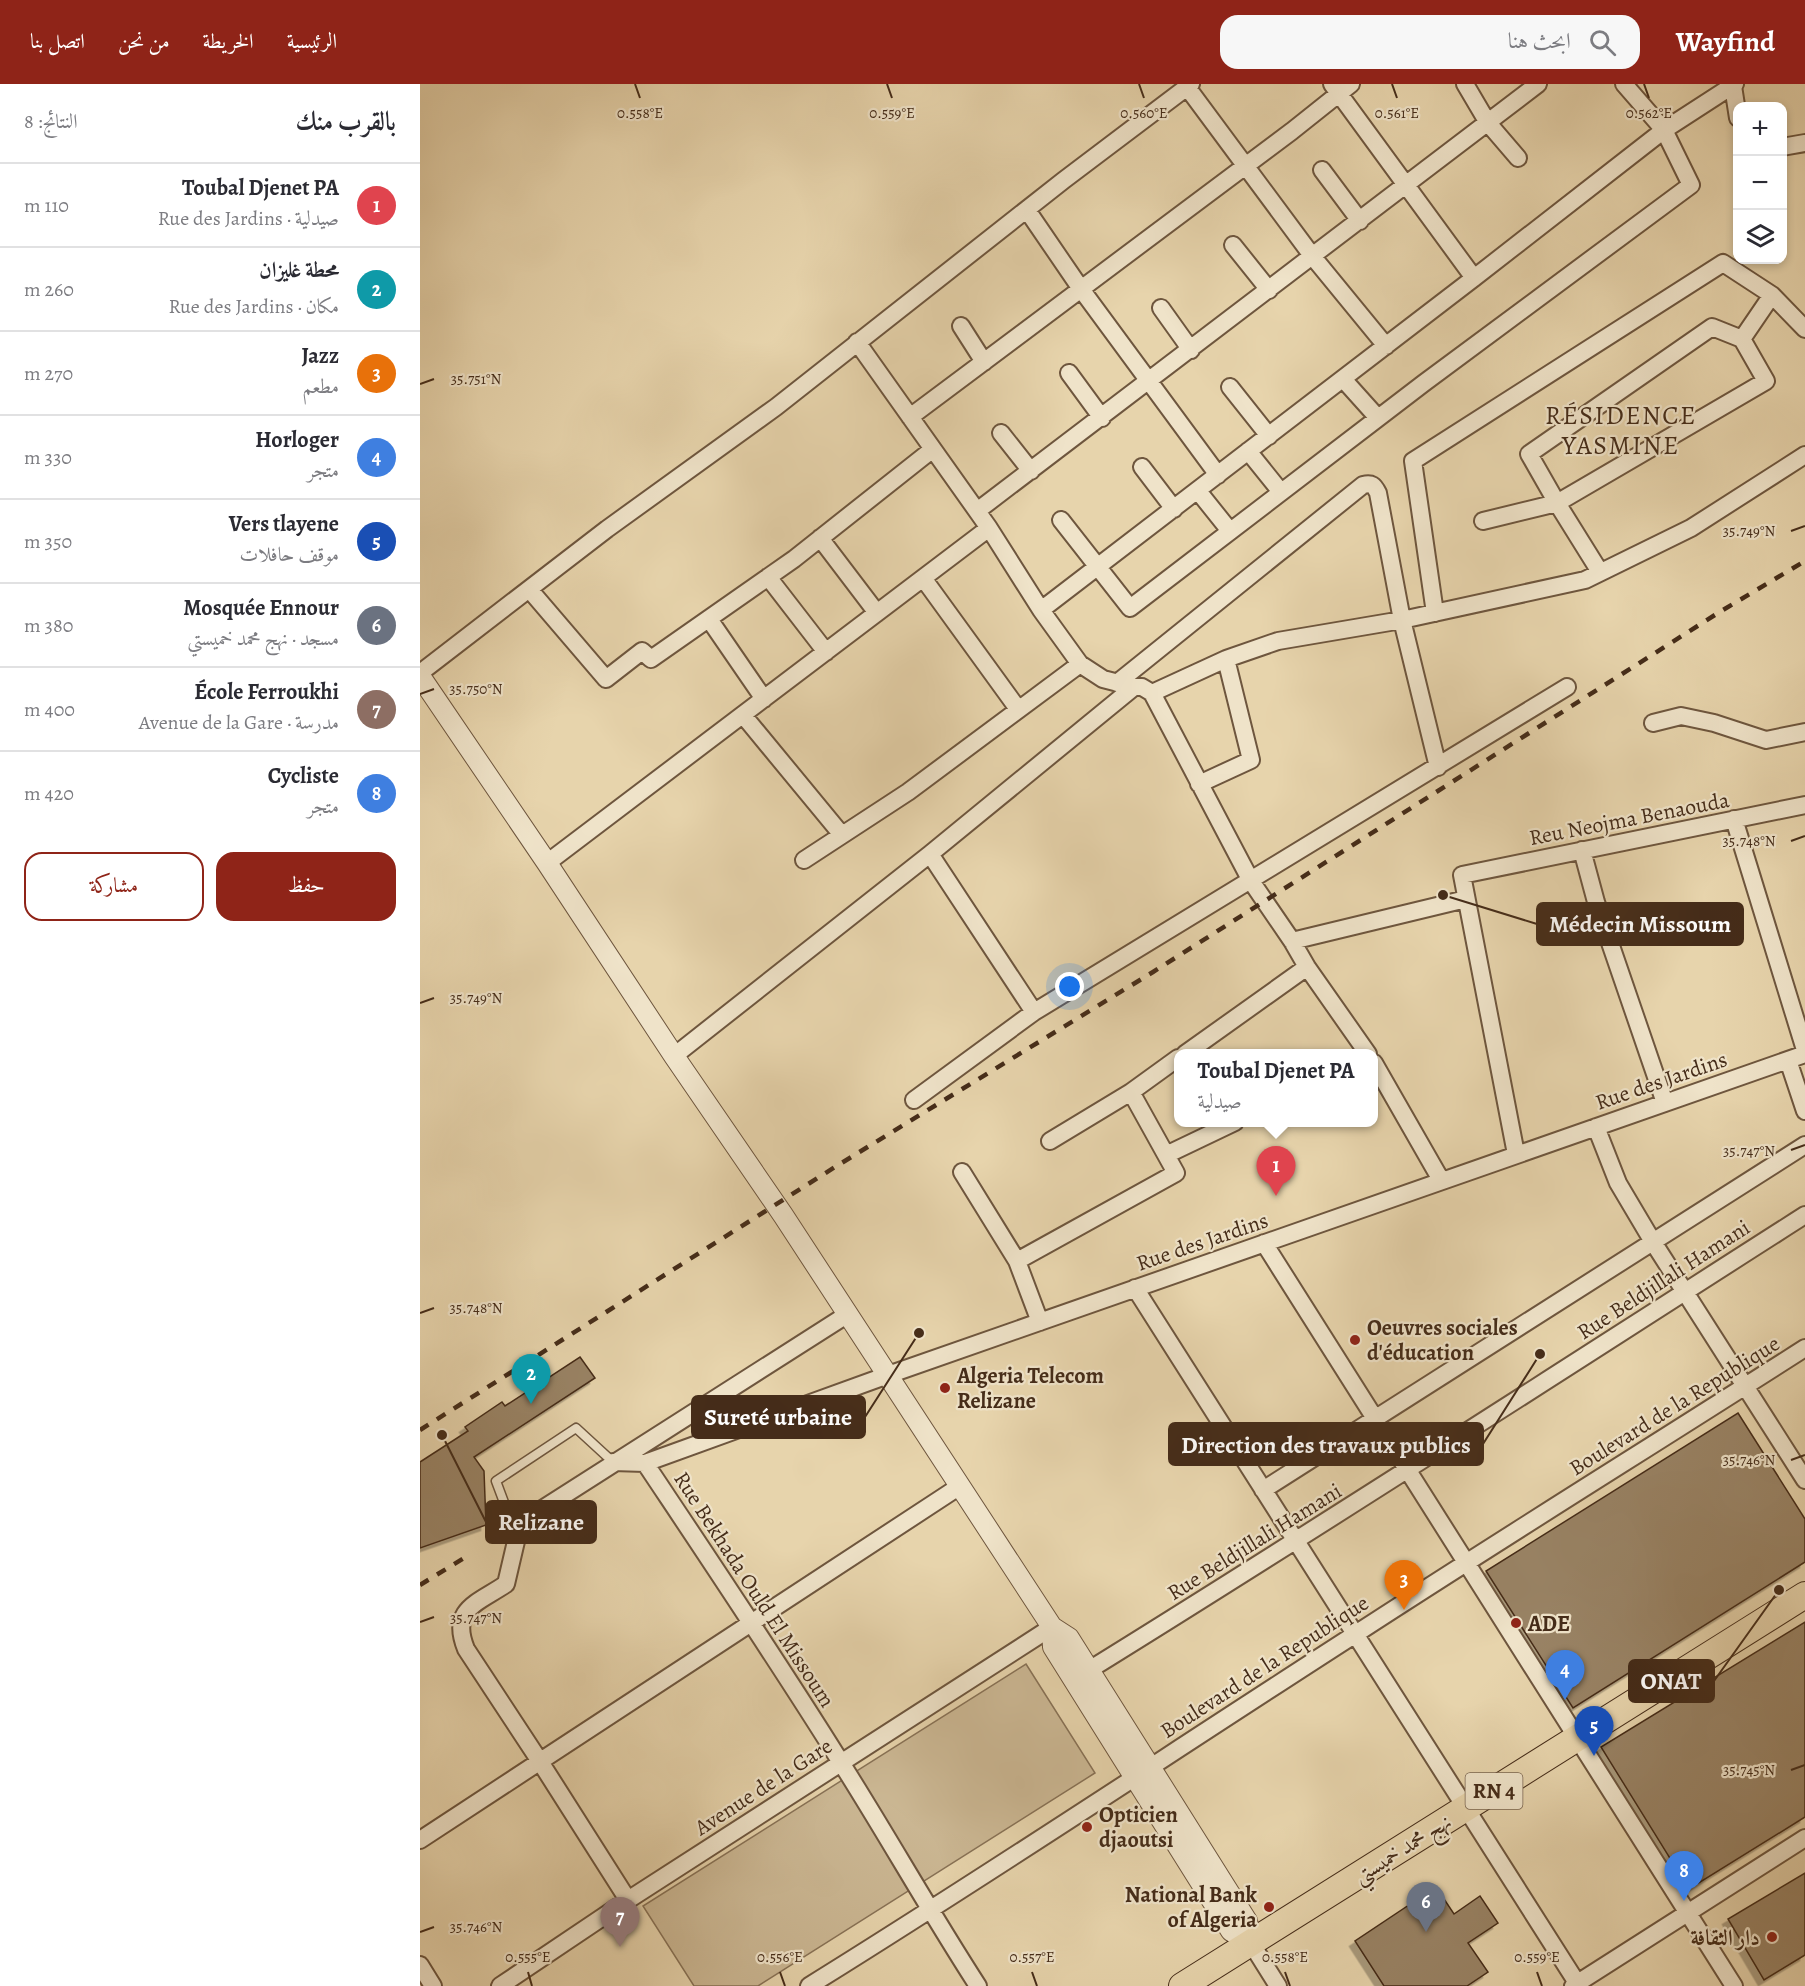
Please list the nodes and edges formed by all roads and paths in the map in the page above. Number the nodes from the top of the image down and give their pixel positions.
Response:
1 (1465, 84) edge
2 (1539, 84) edge
3 (1734, 85) edge
4 (1189, 86) edge
5 (1341, 87) edge
6 (1633, 87) edge
7 (1736, 102) edge
8 (1488, 123) junction
9 (1664, 130) junction
10 (1805, 143) edge
11 (1787, 146) edge
12 (1518, 158) dead end
13 (1245, 166) junction
14 (1322, 170) dead end
15 (1406, 185) junction
16 (1027, 210) junction
17 (1360, 221) junction
18 (1233, 245) dead end
19 (1313, 257) junction
20 (1474, 278) junction
21 (1081, 289) junction
22 (1269, 290) junction
23 (1772, 296) junction
24 (1161, 308) dead end
25 (961, 326) dead end
26 (1805, 329) edge
27 (1742, 339) junction
28 (857, 342) junction
29 (1386, 346) junction
30 (1191, 350) junction
31 (984, 362) junction
32 (1069, 373) dead end
33 (1343, 379) junction
34 (1149, 382) junction
35 (1230, 387) dead end
36 (910, 417) junction
37 (1102, 418) junction
38 (1378, 418) junction
39 (1001, 433) dead end
40 (1269, 436) junction
41 (933, 449) junction
42 (1248, 451) junction
43 (1805, 455) edge
44 (1142, 466) dead end
45 (1031, 471) junction
46 (1218, 475) junction
47 (1198, 491) junction
48 (1281, 492) junction
49 (1557, 503) junction
50 (1174, 509) junction
51 (977, 511) junction
52 (1061, 520) dead end
53 (1483, 521) dead end
54 (989, 528) junction
55 (1230, 531) junction
56 (820, 538) junction
57 (1098, 568) junction
58 (1600, 572) junction
59 (768, 577) junction
60 (923, 578) junction
61 (529, 589) junction
62 (1041, 610) junction
63 (877, 613) junction
64 (1435, 613) junction
65 (709, 619) junction
66 (1402, 620) junction
67 (826, 652) junction
68 (1226, 660) junction
69 (1080, 664) junction
70 (420, 674) edge
71 (1117, 683) junction
72 (1134, 687) junction
73 (1567, 687) dead end
74 (1152, 693) junction
75 (764, 699) junction
76 (1018, 709) junction
77 (743, 715) junction
78 (1653, 723) dead end
79 (1805, 732) edge
80 (1438, 767) junction
81 (1199, 784) junction
82 (1805, 805) edge
83 (1734, 819) junction
84 (842, 835) junction
85 (1582, 850) junction
86 (930, 854) junction
87 (804, 860) dead end
88 (547, 863) junction
89 (1251, 881) junction
90 (1466, 898) junction
91 (1292, 941) junction
92 (1307, 967) junction
93 (1034, 1012) junction
94 (1191, 1049) edge
95 (1365, 1049) edge
96 (1805, 1052) edge
97 (674, 1056) junction
98 (1788, 1060) junction
99 (1174, 1062) edge
100 (1378, 1070) edge
101 (1131, 1092) junction
102 (914, 1100) dead end
103 (1665, 1103) junction
104 (1805, 1111) edge
105 (1225, 1127) edge
106 (1596, 1127) junction
107 (1050, 1141) dead end
108 (1805, 1145) edge
109 (1516, 1154) junction
110 (1166, 1155) junction
111 (962, 1172) dead end
112 (1441, 1180) junction
113 (1805, 1215) edge
114 (1653, 1242) junction
115 (1264, 1243) junction
116 (1017, 1261) junction
117 (1136, 1288) junction
118 (1684, 1292) junction
119 (848, 1314) junction
120 (1040, 1322) junction
121 (1805, 1348) edge
122 (888, 1375) junction
123 (1744, 1387) junction
124 (1376, 1419) junction
125 (613, 1462) junction
126 (645, 1463) junction
127 (1407, 1469) junction
128 (1805, 1480) edge
129 (960, 1486) junction
130 (1263, 1490) junction
131 (517, 1537) junction
132 (1296, 1542) junction
133 (1467, 1562) junction
134 (1805, 1595) edge
135 (752, 1623) junction
136 (1052, 1627) junction
137 (1355, 1634) junction
138 (1089, 1670) junction
139 (1577, 1737) junction
140 (540, 1760) junction
141 (841, 1763) junction
142 (1151, 1766) junction
143 (1133, 1777) junction
144 (1466, 1809) junction
145 (1805, 1838) edge
146 (420, 1840) edge
147 (628, 1900) junction
148 (930, 1911) junction
149 (1689, 1913) junction
150 (1251, 1943) junction
151 (420, 1965) edge
152 (1576, 1985) edge
153 (433, 1986) edge
154 (500, 1986) edge
155 (810, 1986) edge
156 (978, 1986) edge
157 (1182, 1986) edge
158 (1278, 1986) edge
159 (1734, 1986) edge

1 - 8 street
2 - 8 street
3 - 7 street
3 - 9 street
4 - 13 street
4 - 16 street
5 - 13 street
5 - 15 street
6 - 9 street
8 - 12 street
8 - 15 street
9 - 20 street
9 - 38 street
10 - 11 street
13 - 19 street
13 - 21 street
14 - 17 street
15 - 17 street
15 - 20 street
16 - 21 street
16 - 28 street
17 - 19 street
18 - 22 street
19 - 22 street
19 - 29 street
20 - 29 street
21 - 31 street
21 - 34 street
22 - 30 street
23 - 26 street
23 - 27 street
23 - 64 street
24 - 30 street
25 - 31 street
27 - 49 street
27 - 49 street
28 - 36 street
28 - 61 street
29 - 33 street
30 - 34 street
31 - 36 street
32 - 37 street
33 - 38 street
33 - 40 street
34 - 37 street
34 - 46 street
35 - 40 street
36 - 41 street
37 - 45 street
38 - 48 street
39 - 45 street
40 - 42 street
41 - 51 street
41 - 56 street
42 - 46 street
42 - 48 street
43 - 58 street
44 - 50 street
45 - 51 street
46 - 47 street
47 - 50 street
47 - 55 street
48 - 55 street
49 - 53 street
49 - 58 street
50 - 57 street
51 - 54 street
52 - 57 street
54 - 60 street
54 - 62 street
55 - 57 street
56 - 59 street
56 - 63 street
57 - 62 street
58 - 64 street
59 - 65 street
59 - 67 street
60 - 63 street
60 - 76 street
61 - 65 street
61 - 70 street
62 - 69 street
63 - 67 street
64 - 66 street
65 - 75 street
66 - 68 street
66 - 71 street
66 - 80 street
67 - 75 street
68 - 74 street
68 - 81 street
69 - 71 street
69 - 76 street
70 - 88 street
71 - 72 street
72 - 74 street
72 - 86 street
73 - 80 street
74 - 81 street
75 - 77 street
76 - 84 street
77 - 84 street
77 - 88 street
78 - 79 street
80 - 89 street
81 - 89 street
82 - 83 street, Reu Neojma Benaouda
83 - 85 street, Reu Neojma Benaouda
83 - 96 street
84 - 87 street
85 - 90 street, Reu Neojma Benaouda
85 - 103 street
86 - 93 street
86 - 97 street
88 - 97 street
89 - 91 street
89 - 93 street
90 - 91 street
90 - 109 street
91 - 92 street
92 - 94 street
92 - 95 street
93 - 102 street
96 - 98 street, Rue des Jardins
97 - 119 street
98 - 103 street, Rue des Jardins
98 - 104 street
99 - 101 street
100 - 112 street
101 - 107 street
101 - 110 street
103 - 106 street, Rue des Jardins
105 - 110 street
106 - 109 street, Rue des Jardins
106 - 114 street
108 - 114 street
109 - 112 street, Rue des Jardins
110 - 116 street
111 - 116 street
112 - 115 street, Rue des Jardins
113 - 118 street, Rue Beldjillali Hamani
114 - 118 street
114 - 124 street
115 - 117 street, Rue des Jardins
115 - 124 street
116 - 120 street
117 - 120 street, Rue des Jardins
117 - 130 street
118 - 123 street
118 - 127 street, Rue Beldjillali Hamani
119 - 122 street
119 - 125 street
120 - 122 street, Rue des Jardins
121 - 123 street, Boulevard de la Republique
122 - 126 street, Rue des Jardins
122 - 129 street
123 - 128 street
123 - 133 street, Boulevard de la Republique
124 - 127 street
124 - 130 street
125 - 126 street, Rue des Jardins
125 - 131 street
125 - 131 lane
126 - 135 street, Rue Bekhada Ould El Missoum
127 - 132 street, Rue Beldjillali Hamani
127 - 133 street
129 - 135 street
129 - 136 street
130 - 132 street
131 - 140 street
132 - 137 street
132 - 138 street, Rue Beldjillali Hamani
133 - 137 street, Boulevard de la Republique
133 - 139 street
134 - 139 main road, نهج محمد خميستي / RN 4
135 - 140 street
135 - 141 street, Rue Bekhada Ould El Missoum
136 - 138 street
136 - 141 street, Avenue de la Gare
136 - 143 street
137 - 142 street, Boulevard de la Republique
137 - 144 street
138 - 142 street
139 - 144 main road, نهج محمد خميستي / RN 4
139 - 149 street
140 - 146 street
140 - 147 street
141 - 147 street, Avenue de la Gare
141 - 148 street, Rue Bekhada Ould El Missoum
142 - 143 street, Boulevard de la Republique
142 - 150 street
143 - 148 street, Boulevard de la Republique
143 - 150 street
144 - 150 main road, نهج محمد خميستي / RN 4
144 - 152 street
145 - 149 street
147 - 154 street, Avenue de la Gare
148 - 155 street, Boulevard de la Republique
148 - 156 street, Rue Bekhada Ould El Missoum
149 - 152 street
149 - 159 street
150 - 157 main road, نهج محمد خميستي / RN 4
150 - 158 street
151 - 153 street

